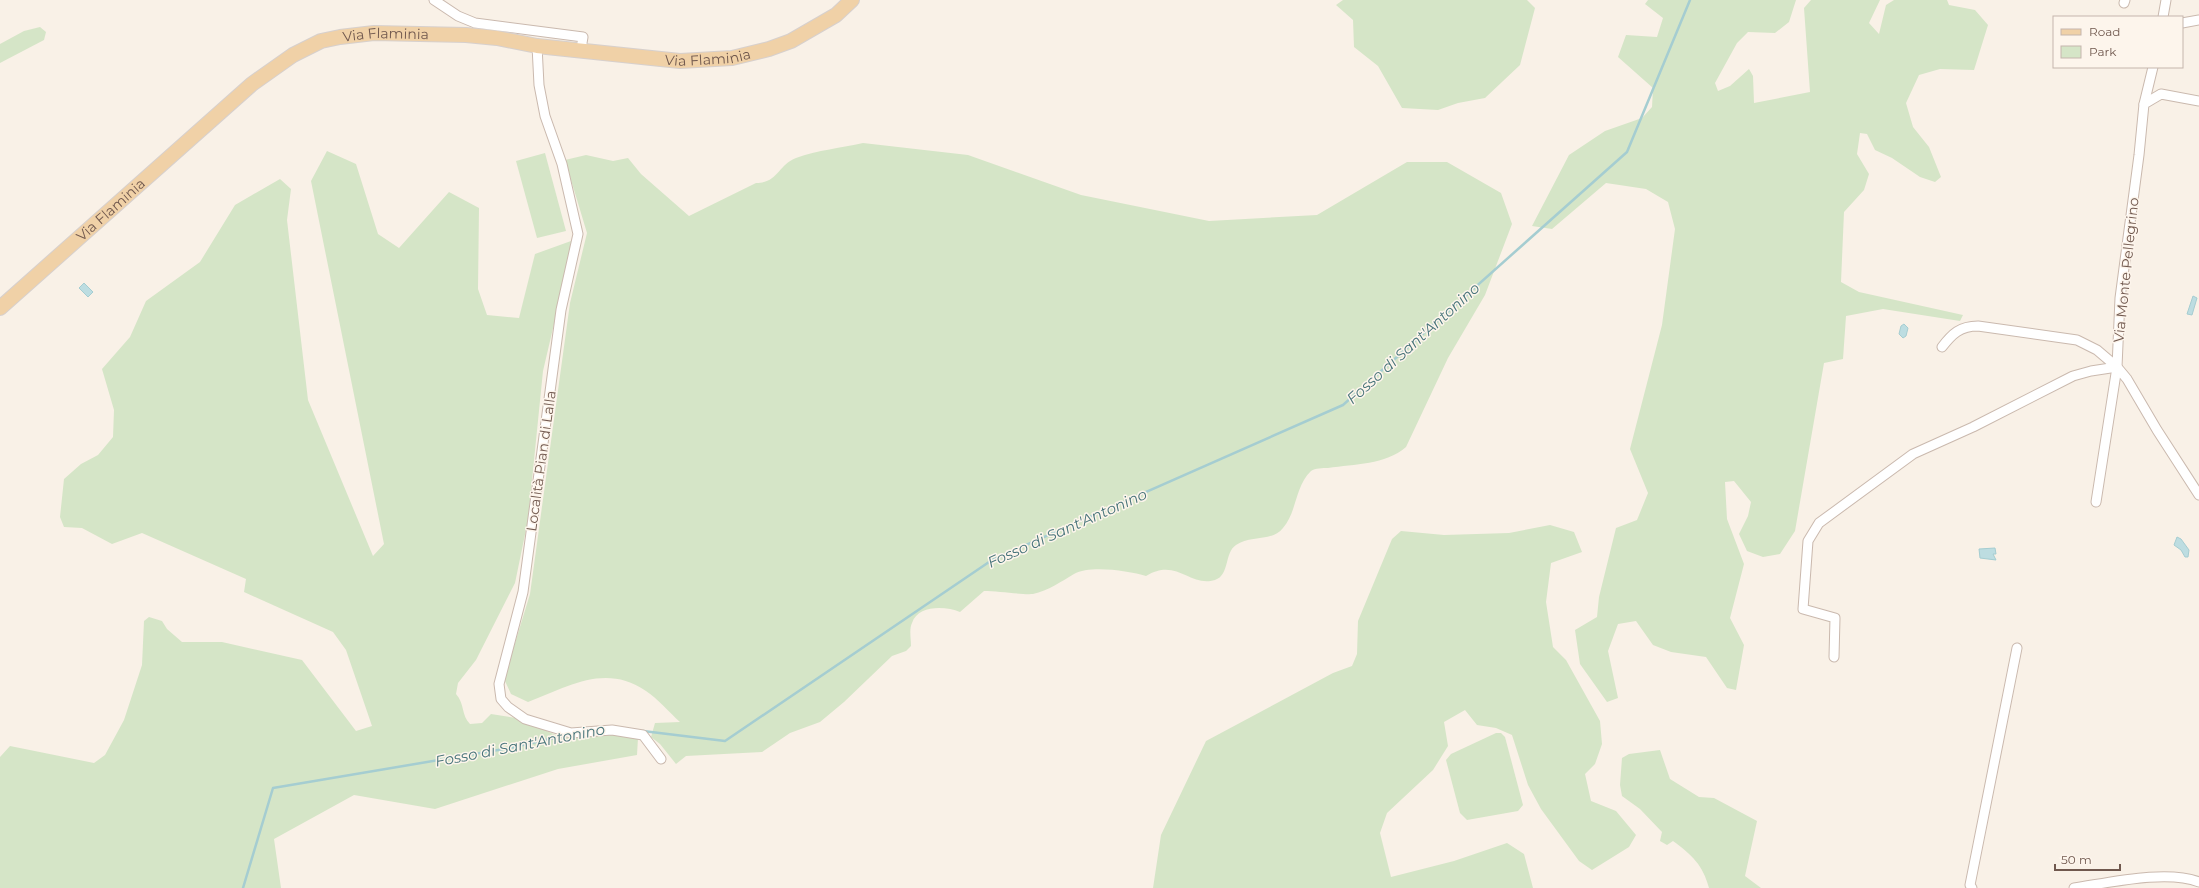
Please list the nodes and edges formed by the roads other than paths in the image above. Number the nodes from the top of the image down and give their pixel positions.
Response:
1 (434, 0) edge
2 (852, 0) edge
3 (2166, 0) edge
4 (2163, 16) edge
5 (2199, 20) edge
6 (2183, 23) edge
7 (537, 46) junction
8 (581, 49) junction
9 (2153, 68) edge
10 (2199, 101) edge
11 (2144, 104) junction
12 (0, 308) edge
13 (1942, 347) dead end
14 (2117, 367) junction
15 (2199, 495) edge
16 (2096, 502) dead end
17 (2017, 648) dead end
18 (1834, 658) dead end
19 (661, 759) dead end
20 (2199, 882) edge
21 (1972, 888) edge
22 (2074, 888) edge

1 - 8 street
2 - 8 main road, Via Flaminia
3 - 4 street
5 - 6 street
7 - 8 main road, Via Flaminia
7 - 12 main road, Via Flaminia
7 - 19 street, Località Pian di Lalla
9 - 11 street, Via Monte Pellegrino
10 - 11 street
11 - 14 street, Via Monte Pellegrino
13 - 14 street
14 - 15 street
14 - 16 street, Via Monte Pellegrino
14 - 18 street
17 - 21 street
20 - 22 street

